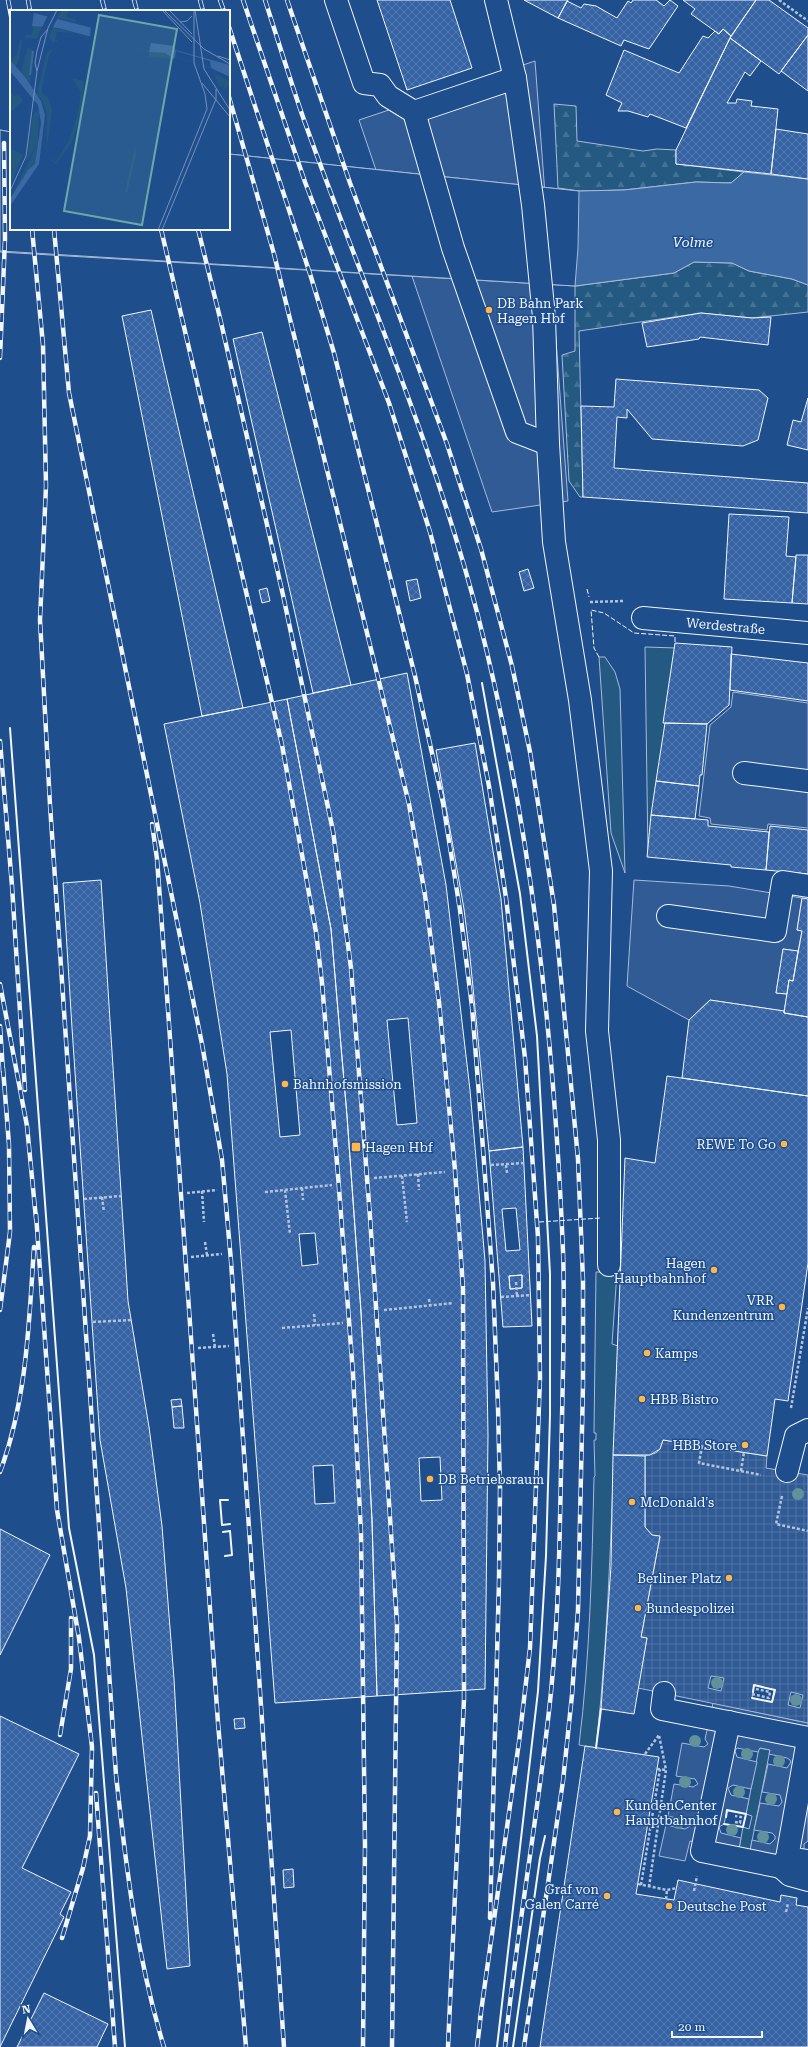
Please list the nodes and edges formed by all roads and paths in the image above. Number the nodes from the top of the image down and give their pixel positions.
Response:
1 (336, 0) edge
2 (496, 0) edge
3 (779, 0) edge
4 (808, 21) edge
5 (515, 78) junction
6 (414, 112) junction
7 (548, 444) junction
8 (624, 601) dead end
9 (563, 602) junction
10 (643, 618) dead end
11 (808, 633) edge
12 (744, 773) dead end
13 (808, 781) edge
14 (808, 886) edge
15 (668, 916) dead end
16 (525, 1163) dead end
17 (506, 1165) junction
18 (491, 1166) dead end
19 (445, 1172) dead end
20 (507, 1173) dead end
21 (418, 1174) junction
22 (402, 1176) junction
23 (374, 1178) dead end
24 (332, 1185) dead end
25 (302, 1188) junction
26 (217, 1190) dead end
27 (285, 1190) junction
28 (419, 1190) dead end
29 (202, 1191) junction
30 (265, 1192) dead end
31 (187, 1193) dead end
32 (121, 1196) dead end
33 (102, 1197) junction
34 (84, 1199) dead end
35 (303, 1200) dead end
36 (104, 1212) dead end
37 (204, 1222) dead end
38 (407, 1222) dead end
39 (290, 1234) dead end
40 (205, 1242) dead end
41 (222, 1254) dead end
42 (207, 1255) junction
43 (191, 1257) dead end
44 (609, 1266) dead end
45 (516, 1282) dead end
46 (531, 1295) dead end
47 (517, 1296) junction
48 (501, 1297) dead end
49 (429, 1299) dead end
50 (453, 1303) dead end
51 (430, 1305) junction
52 (808, 1308) edge
53 (384, 1310) dead end
54 (314, 1314) dead end
55 (132, 1320) dead end
56 (93, 1322) dead end
57 (343, 1323) dead end
58 (315, 1325) junction
59 (282, 1328) dead end
60 (213, 1334) dead end
61 (229, 1346) dead end
62 (215, 1347) junction
63 (198, 1348) dead end
64 (802, 1433) edge
65 (702, 1446) dead end
66 (744, 1452) dead end
67 (741, 1471) junction
68 (788, 1471) dead end
69 (763, 1475) dead end
70 (782, 1494) dead end
71 (808, 1531) edge
72 (756, 1689) dead end
73 (752, 1694) dead end
74 (663, 1701) joint
75 (728, 1722) junction
76 (659, 1735) junction
77 (808, 1739) edge
78 (645, 1754) dead end
79 (666, 1770) junction
80 (808, 1861) edge
81 (784, 1862) junction
82 (698, 1870) dead end
83 (808, 1880) edge
84 (638, 1884) dead end
85 (641, 1885) junction
86 (649, 1887) junction
87 (677, 1888) dead end
88 (667, 1890) junction
89 (694, 1891) dead end
90 (666, 1899) dead end

1 - 6 lane
2 - 5 lane
3 - 4 path
5 - 6 lane
5 - 7 lane
6 - 7 lane
7 - 9 lane
8 - 9 path
9 - 44 lane
10 - 11 lane, Werdestraße
12 - 13 lane
14 - 15 lane
16 - 17 path
17 - 18 path
17 - 20 path
19 - 21 path
21 - 22 path
21 - 28 path
22 - 23 path
22 - 38 path
24 - 25 path
25 - 27 path
25 - 35 path
26 - 29 path
27 - 30 path
27 - 39 path
29 - 31 path
29 - 37 path
32 - 33 path
33 - 34 path
33 - 36 path
40 - 42 path
41 - 42 path
42 - 43 path
45 - 47 path
46 - 47 path
47 - 48 path
49 - 51 path
50 - 51 path
51 - 53 path
52 - 64 path
54 - 58 path
55 - 56 path
57 - 58 path
58 - 59 path
60 - 62 path
61 - 62 path
62 - 63 path
64 - 68 lane
65 - 67 path
66 - 67 path
67 - 69 path
70 - 71 path
72 - 73 path
74 - 75 lane
74 - 76 path
75 - 77 lane
75 - 81 lane
76 - 78 path
76 - 79 path
77 - 81 lane
79 - 85 path
79 - 86 path
80 - 81 lane
81 - 83 lane
82 - 89 path
84 - 85 path
85 - 86 path
86 - 88 path
87 - 88 path
88 - 90 path

